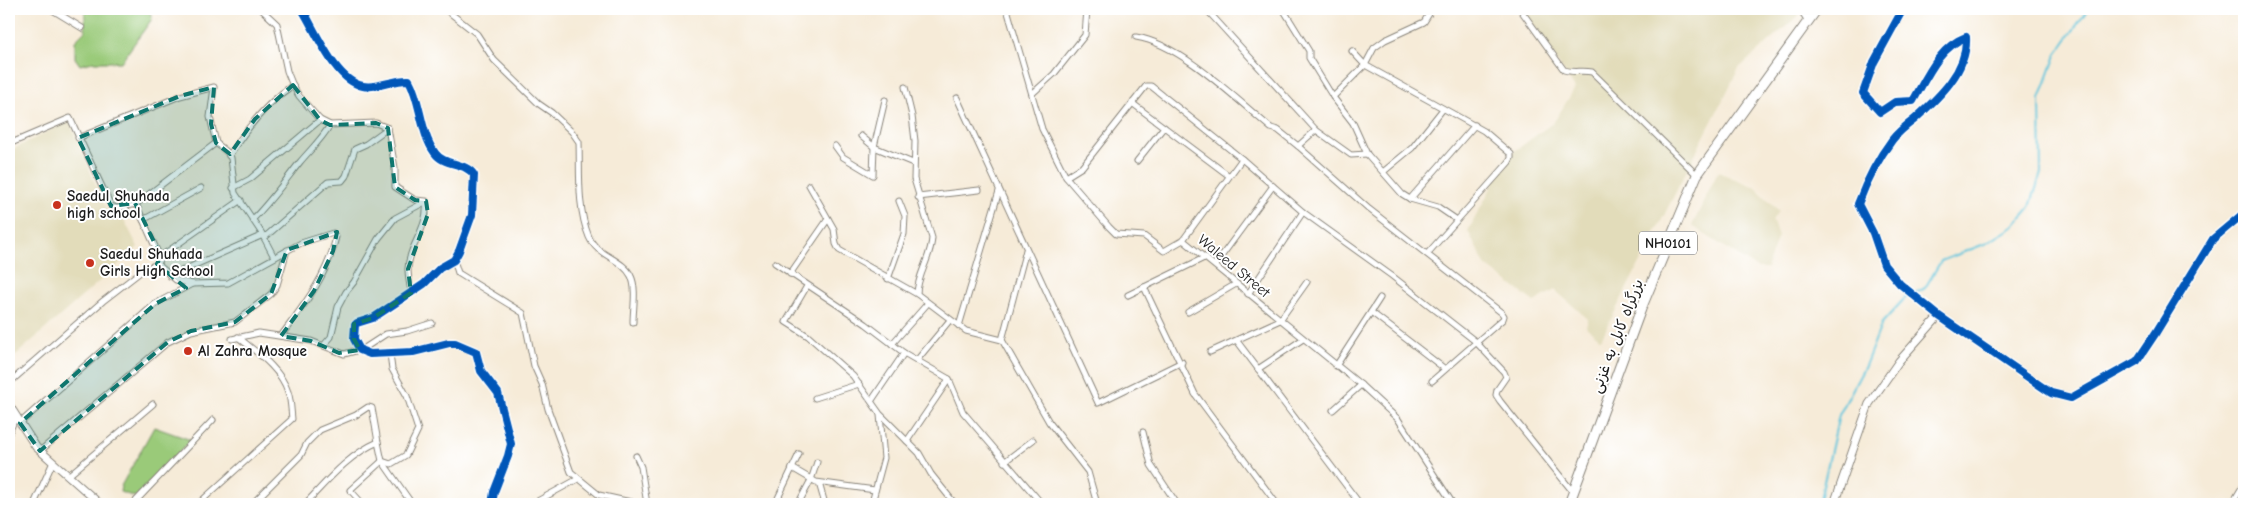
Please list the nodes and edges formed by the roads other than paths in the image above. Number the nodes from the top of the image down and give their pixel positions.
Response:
1 (51, 9) edge
2 (261, 9) edge
3 (302, 9) edge
4 (445, 9) edge
5 (1007, 9) edge
6 (1087, 9) edge
7 (1206, 9) edge
8 (1283, 9) edge
9 (1432, 9) edge
10 (1520, 9) edge
11 (1800, 9) edge
12 (1817, 9) edge
13 (1903, 9) edge
14 (1808, 21) junction
15 (82, 28) dead end
16 (1136, 37) dead end
17 (1352, 51) dead end
18 (1365, 65) junction
19 (293, 85) junction
20 (905, 87) dead end
21 (1033, 93) junction
22 (1333, 96) junction
23 (956, 98) dead end
24 (884, 100) dead end
25 (1132, 103) junction
26 (1443, 109) junction
27 (320, 120) junction
28 (330, 125) junction
29 (1474, 126) junction
30 (1164, 127) junction
31 (388, 128) junction
32 (1316, 130) junction
33 (862, 136) dead end
34 (78, 138) junction
35 (216, 143) junction
36 (9, 144) edge
37 (835, 146) dead end
38 (1298, 146) junction
39 (874, 147) junction
40 (1367, 154) junction
41 (229, 156) junction
42 (1242, 159) junction
43 (1137, 162) dead end
44 (913, 163) junction
45 (1384, 172) junction
46 (1228, 175) junction
47 (1698, 175) junction
48 (1066, 177) junction
49 (809, 185) dead end
50 (1273, 186) junction
51 (201, 188) dead end
52 (233, 188) junction
53 (979, 190) dead end
54 (999, 190) junction
55 (918, 197) junction
56 (1410, 199) junction
57 (241, 200) junction
58 (426, 201) junction
59 (900, 201) dead end
60 (136, 204) junction
61 (1303, 212) junction
62 (2244, 213) edge
63 (253, 219) junction
64 (828, 219) junction
65 (143, 220) junction
66 (1457, 220) junction
67 (264, 236) junction
68 (1183, 240) junction
69 (288, 250) junction
70 (1026, 250) junction
71 (1427, 254) junction
72 (161, 256) junction
73 (274, 257) junction
74 (1206, 257) junction
75 (454, 260) junction
76 (774, 263) dead end
77 (157, 264) junction
78 (1215, 265) junction
79 (790, 274) junction
80 (170, 276) junction
81 (888, 279) junction
82 (1307, 282) dead end
83 (192, 284) junction
84 (1236, 284) junction
85 (807, 286) junction
86 (1144, 287) junction
87 (410, 293) junction
88 (917, 294) junction
89 (1248, 294) junction
90 (1128, 295) dead end
91 (1380, 298) dead end
92 (928, 303) junction
93 (1188, 312) dead end
94 (1371, 312) junction
95 (1939, 316) junction
96 (950, 320) junction
97 (1280, 320) junction
98 (633, 322) dead end
99 (432, 323) dead end
100 (959, 326) junction
101 (281, 336) junction
102 (1303, 339) junction
103 (1002, 340) junction
104 (1237, 341) junction
105 (1476, 341) junction
106 (892, 344) junction
107 (324, 345) junction
108 (360, 350) junction
109 (1210, 352) dead end
110 (904, 353) junction
111 (390, 354) junction
112 (917, 360) junction
113 (1182, 362) junction
114 (1336, 366) junction
115 (1258, 369) junction
116 (1445, 369) junction
117 (949, 379) junction
118 (1432, 381) dead end
119 (9, 382) edge
120 (859, 384) junction
121 (1361, 385) junction
122 (815, 398) dead end
123 (872, 400) junction
124 (153, 404) dead end
125 (9, 405) edge
126 (1333, 410) dead end
127 (880, 414) junction
128 (16, 416) junction
129 (214, 420) dead end
130 (20, 423) junction
131 (9, 432) edge
132 (1143, 432) dead end
133 (1033, 440) dead end
134 (907, 441) junction
135 (378, 442) junction
136 (40, 451) junction
137 (799, 454) dead end
138 (636, 456) dead end
139 (382, 461) junction
140 (53, 462) junction
141 (817, 462) dead end
142 (1004, 462) junction
143 (792, 468) junction
144 (68, 476) junction
145 (578, 478) junction
146 (810, 480) junction
147 (818, 483) junction
148 (2244, 484) edge
149 (875, 490) junction
150 (1573, 492) junction
151 (778, 498) dead end
152 (873, 499) dead end
153 (34, 504) edge
154 (100, 504) edge
155 (133, 504) edge
156 (198, 504) edge
157 (252, 504) edge
158 (305, 504) edge
159 (358, 504) edge
160 (412, 504) edge
161 (492, 504) edge
162 (532, 504) edge
163 (640, 504) edge
164 (647, 504) edge
165 (798, 504) edge
166 (825, 504) edge
167 (955, 504) edge
168 (1042, 504) edge
169 (1097, 504) edge
170 (1177, 504) edge
171 (1277, 504) edge
172 (1360, 504) edge
173 (1454, 504) edge
174 (1568, 504) edge
175 (1834, 504) edge
176 (2232, 504) edge

1 - 15 street
2 - 19 street
3 - 75 street
4 - 98 street
5 - 21 street, Waleed Street
6 - 21 street
7 - 32 street
8 - 22 street
9 - 18 street
10 - 47 street
11 - 14 street
12 - 14 highway, بزرگراه کابل به غزنی / NH0101
13 - 95 street
14 - 47 highway, بزرگراه کابل به غزنی / NH0101
16 - 38 street
17 - 18 street
18 - 22 street
18 - 26 street
19 - 27 street
19 - 41 street
20 - 44 street
21 - 48 street, Waleed Street
22 - 40 street
23 - 54 street
24 - 39 street
25 - 30 street
25 - 42 street
25 - 48 street
26 - 29 street
26 - 45 street
27 - 28 street
27 - 52 street
28 - 31 street
28 - 63 street
29 - 56 street
29 - 66 street
30 - 43 street
30 - 46 street
31 - 58 street
31 - 67 street
32 - 38 street
32 - 40 street
33 - 39 street
34 - 35 street
34 - 36 street
34 - 60 street
35 - 41 street
35 - 60 street
37 - 39 street
38 - 71 street
39 - 44 street
40 - 45 street
41 - 52 street
42 - 46 street
42 - 50 street
44 - 55 street
45 - 56 street
46 - 68 street
47 - 150 highway, بزرگراه کابل به غزنی / NH0101
48 - 68 street, Waleed Street
49 - 64 street
50 - 61 street
50 - 78 street
51 - 65 street
52 - 57 street
53 - 55 street
54 - 70 street
54 - 100 street
55 - 88 street
56 - 66 street
57 - 63 street
57 - 72 street
58 - 87 street
58 - 107 street
59 - 81 street
60 - 65 street
61 - 89 street
61 - 105 street
62 - 95 street
63 - 67 street
64 - 79 street
64 - 81 street
65 - 72 street
66 - 71 street
67 - 73 street
67 - 80 street
68 - 74 street, Waleed Street
69 - 73 street
69 - 101 street
69 - 136 street
70 - 103 street
70 - 113 street
71 - 105 street
72 - 77 street
73 - 83 street
74 - 78 street, Waleed Street
74 - 86 street
75 - 87 street
75 - 145 street
76 - 79 street
77 - 80 street
77 - 119 street
78 - 84 street, Waleed Street
79 - 85 street
80 - 83 street
81 - 88 street
82 - 97 street
83 - 130 street
84 - 89 street, Waleed Street
84 - 93 street
85 - 106 street
85 - 120 street
86 - 90 street
86 - 113 street
87 - 108 street
88 - 92 street
89 - 97 street, Waleed Street
91 - 94 street
92 - 96 street
92 - 106 street
94 - 114 street
94 - 116 street
95 - 175 street
96 - 100 street
96 - 112 street
97 - 102 street, Waleed Street
97 - 104 street
99 - 108 street
100 - 103 street
101 - 107 street
101 - 156 street
102 - 114 street, Waleed Street
102 - 115 street
103 - 169 street
104 - 109 street
104 - 115 street
105 - 116 street
105 - 150 street
106 - 110 street
107 - 108 street
108 - 111 street
110 - 112 street
110 - 123 street
111 - 139 street
111 - 161 street
112 - 117 street
113 - 171 street
114 - 121 street, Waleed Street
115 - 172 street
116 - 118 street
117 - 134 street
117 - 142 street
120 - 122 street
120 - 123 street
121 - 126 street
121 - 173 street, Waleed Street
123 - 127 street
124 - 144 street
125 - 128 street
127 - 134 street
127 - 149 street
128 - 130 street
128 - 131 street
129 - 155 street
130 - 136 street
132 - 170 street
133 - 142 street
134 - 167 street
135 - 139 street
135 - 157 street
135 - 158 street
136 - 140 street
137 - 143 street
138 - 164 street
139 - 159 street
139 - 160 street
140 - 144 street
140 - 153 street
141 - 146 street
142 - 168 street
143 - 146 street
143 - 151 street
144 - 154 street
145 - 162 street
145 - 163 street
146 - 147 street
146 - 165 street
147 - 149 street
147 - 166 street
148 - 176 street
149 - 152 street
150 - 174 highway, بزرگراه کابل به غزنی / NH0101

